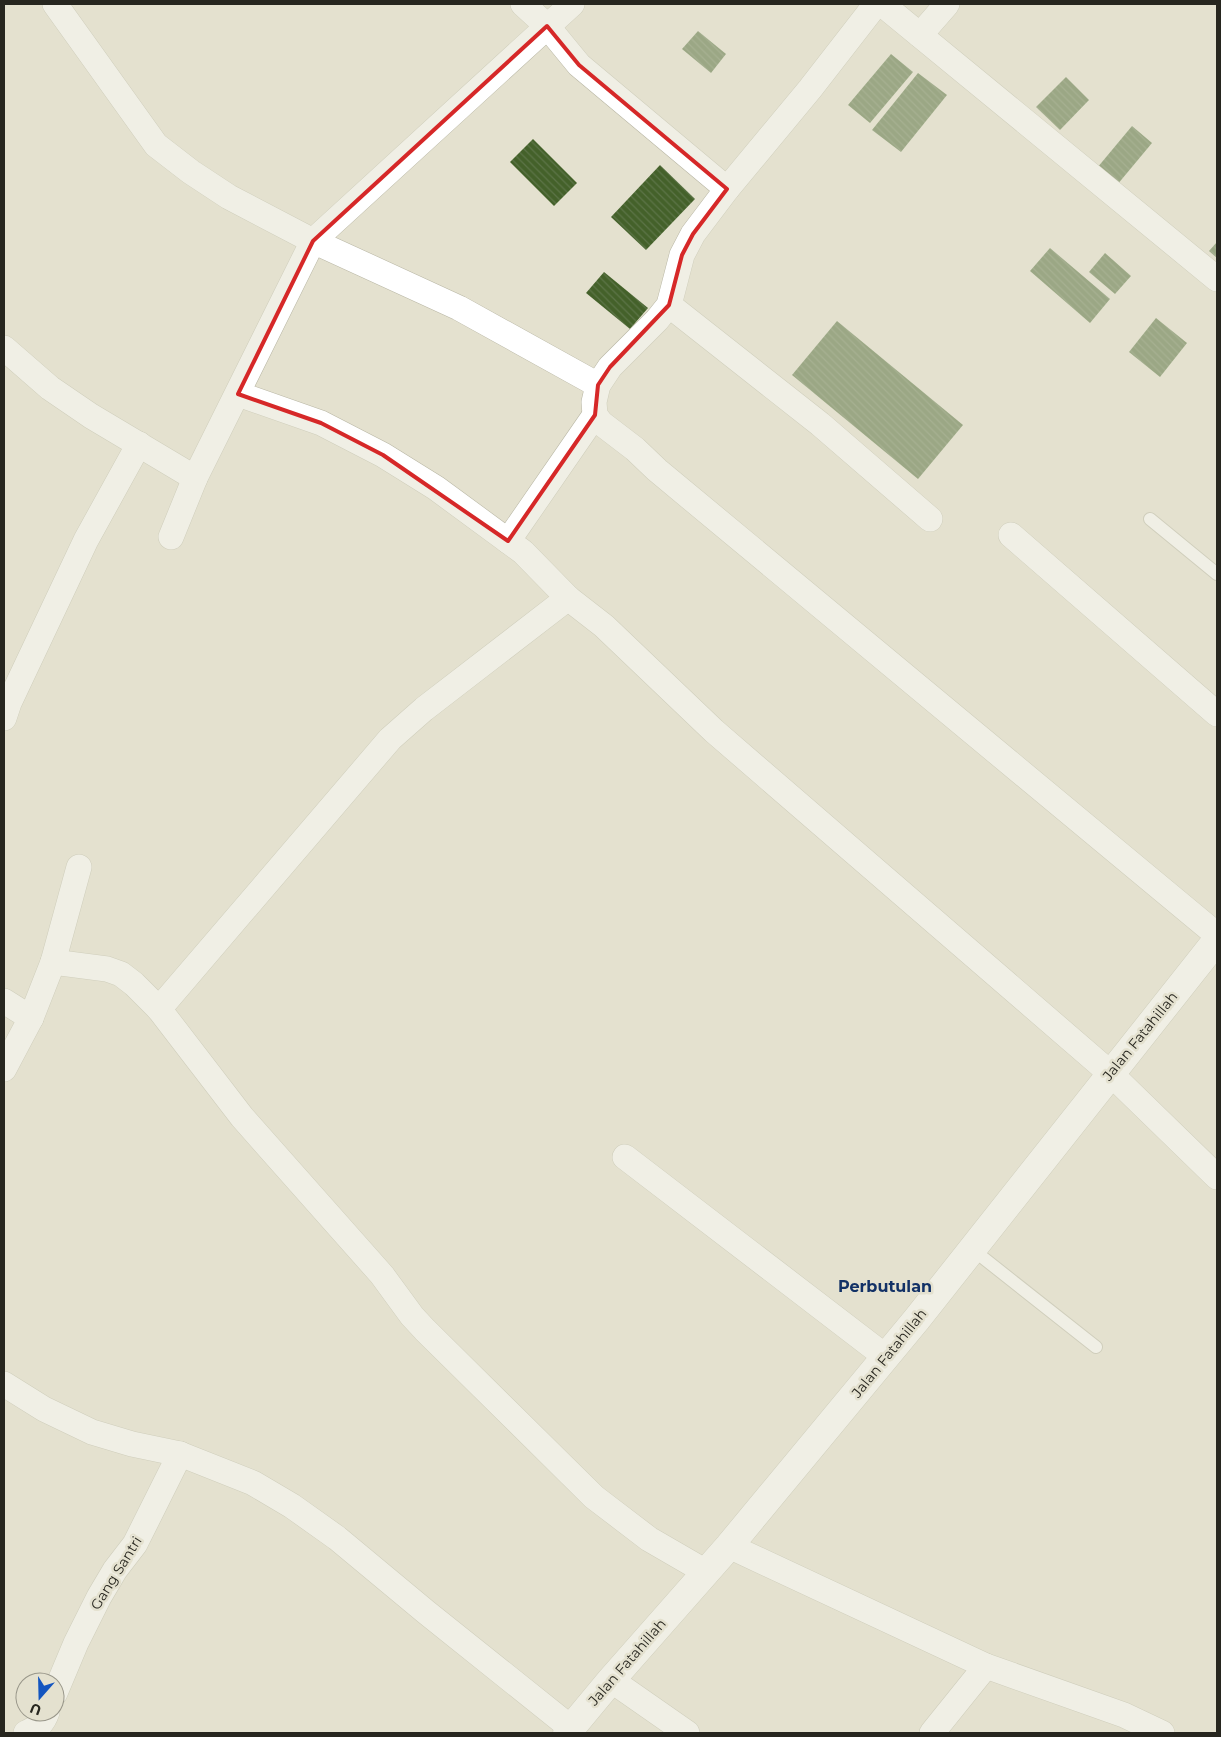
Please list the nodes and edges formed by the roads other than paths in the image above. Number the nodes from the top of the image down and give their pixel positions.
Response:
1 (55, 4) edge
2 (523, 4) edge
3 (572, 4) edge
4 (876, 4) edge
5 (882, 4) edge
6 (947, 4) edge
7 (547, 26) junction
8 (920, 35) junction
9 (728, 189) junction
10 (313, 242) junction
11 (1217, 279) edge
12 (669, 305) junction
13 (4, 348) edge
14 (598, 385) junction
15 (238, 394) junction
16 (595, 415) junction
17 (139, 444) junction
18 (195, 478) junction
19 (930, 519) dead end
20 (1150, 519) dead end
21 (1011, 535) dead end
22 (171, 537) dead end
23 (508, 541) junction
24 (1217, 574) edge
25 (568, 598) junction
26 (1217, 714) edge
27 (4, 718) edge
28 (79, 867) dead end
29 (1217, 935) edge
30 (1217, 940) edge
31 (53, 962) junction
32 (4, 1001) edge
33 (159, 1009) junction
34 (31, 1018) junction
35 (4, 1069) edge
36 (1110, 1073) junction
37 (625, 1157) dead end
38 (1217, 1177) edge
39 (972, 1249) junction
40 (1096, 1347) dead end
41 (886, 1357) junction
42 (4, 1384) edge
43 (180, 1454) junction
44 (730, 1546) junction
45 (706, 1572) junction
46 (986, 1666) junction
47 (64, 1672) edge
48 (610, 1680) junction
49 (569, 1731) edge
50 (687, 1733) edge
51 (932, 1733) edge
52 (1162, 1733) edge

1 - 10 street
2 - 7 street
3 - 7 street
4 - 9 street
5 - 8 street
6 - 8 street
7 - 9 street
7 - 10 street
8 - 11 street
9 - 12 street
10 - 14 street
10 - 15 street
12 - 14 street
12 - 19 street
13 - 17 street
14 - 16 street
15 - 18 street
15 - 23 street
16 - 23 street
16 - 29 street
17 - 18 street
17 - 27 street
18 - 22 street
20 - 24 lane
21 - 26 street
23 - 25 street
25 - 33 street
25 - 36 street
28 - 31 street
30 - 36 street, Jalan Fatahillah
31 - 33 street
31 - 34 street
32 - 34 street
33 - 45 street
34 - 35 street
36 - 38 street
36 - 39 street, Jalan Fatahillah
37 - 41 street
39 - 40 lane
39 - 41 street, Jalan Fatahillah
41 - 44 street, Jalan Fatahillah
42 - 43 street
43 - 47 street, Gang Santri
43 - 49 street
44 - 45 street, Jalan Fatahillah
44 - 46 street
45 - 48 street, Jalan Fatahillah
46 - 51 street
46 - 52 street
48 - 49 street, Jalan Fatahillah
48 - 50 street

